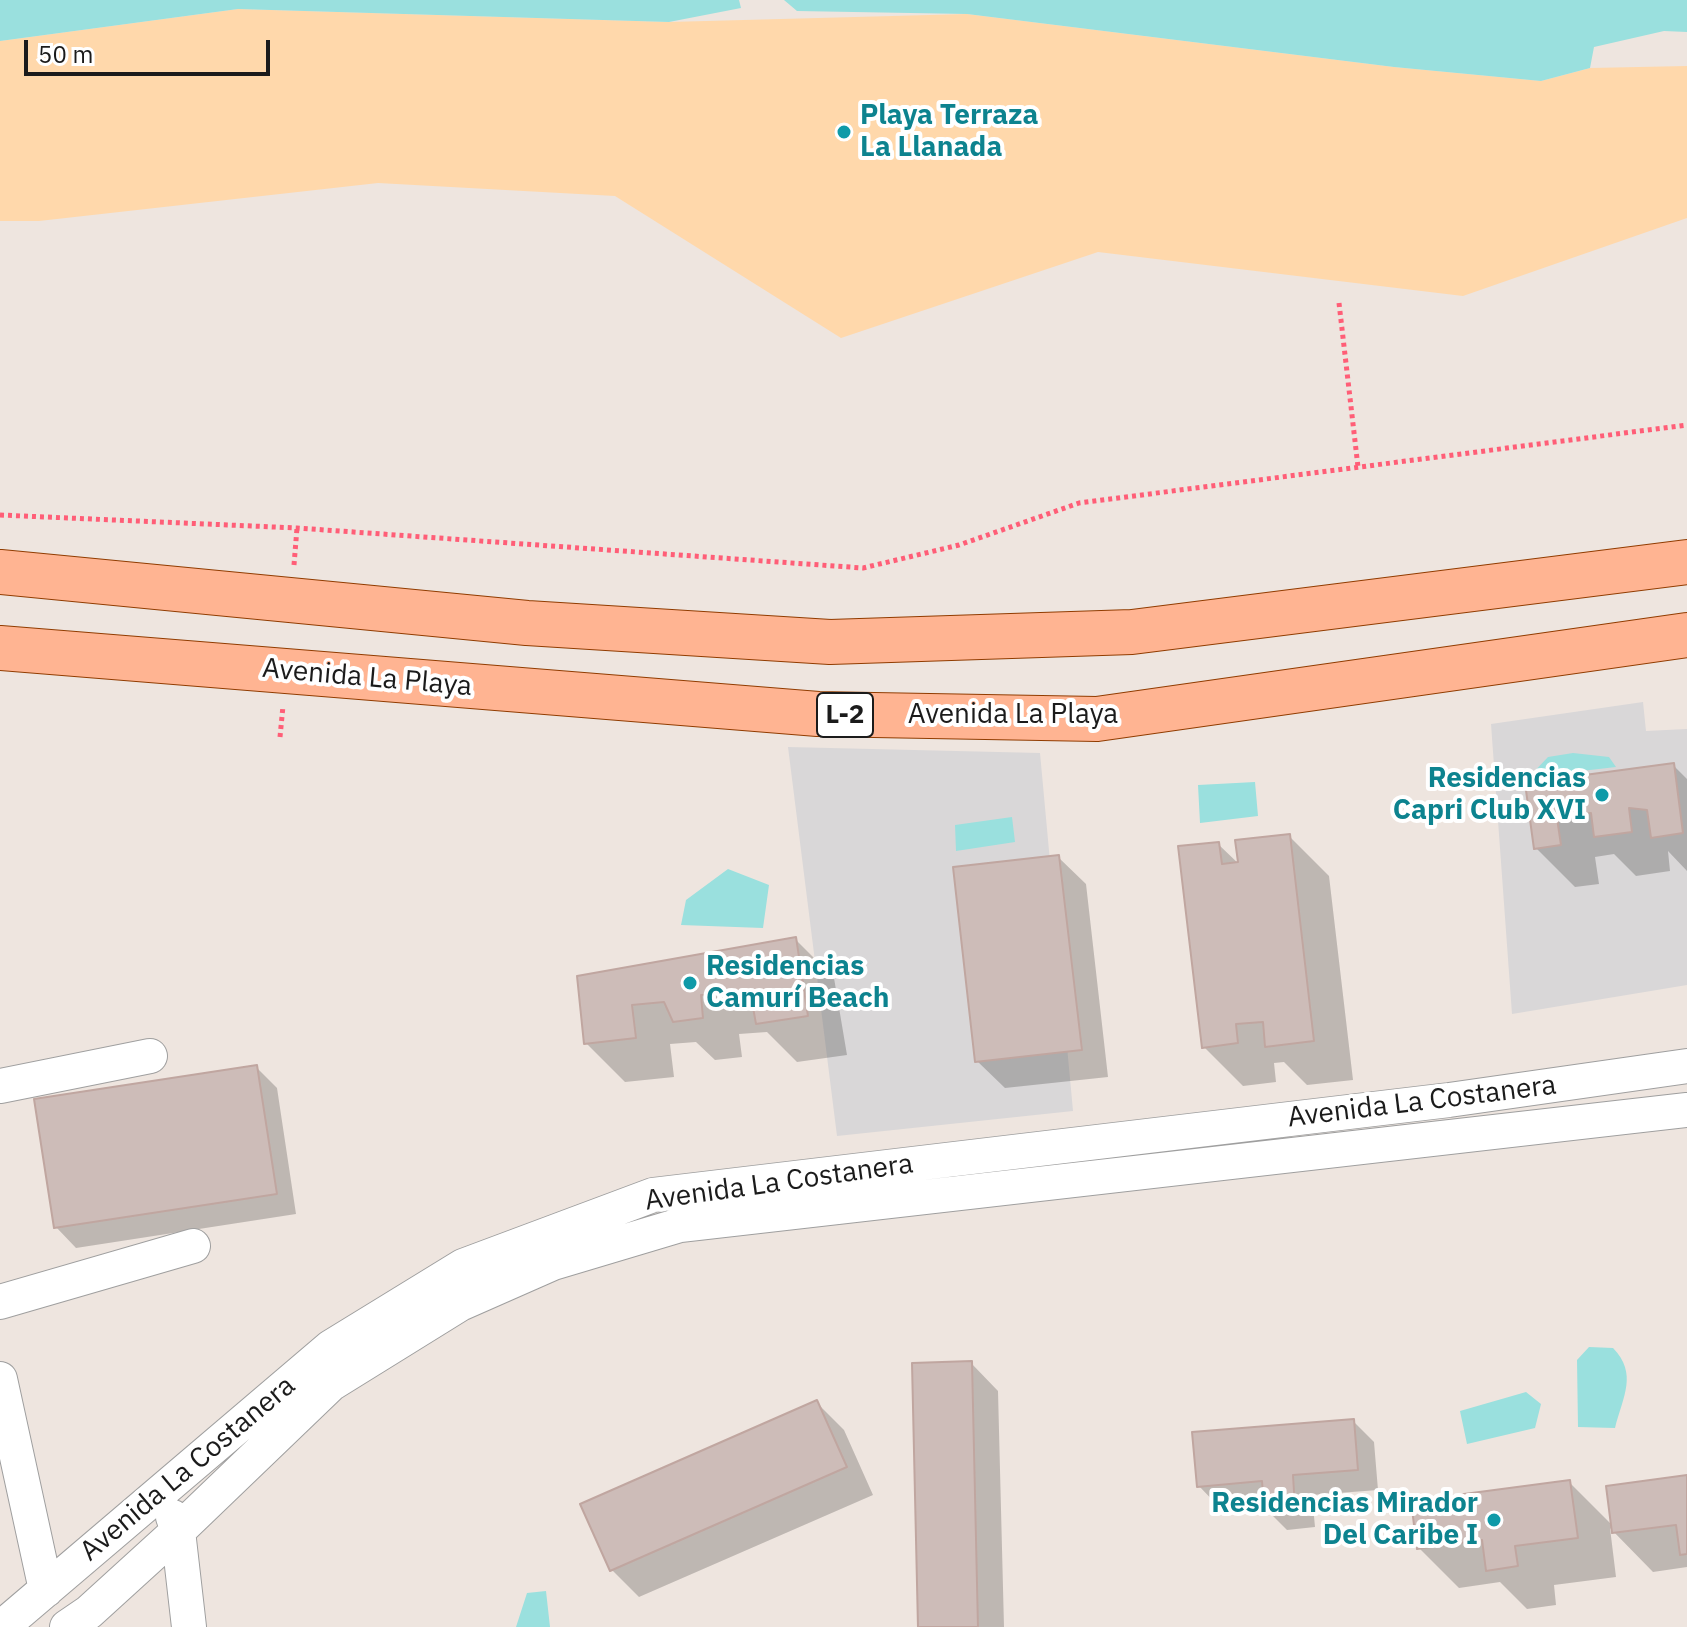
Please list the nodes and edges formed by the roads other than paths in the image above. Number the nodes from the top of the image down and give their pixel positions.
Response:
1 (1687, 562) edge
2 (0, 572) edge
3 (1687, 635) edge
4 (0, 648) edge
5 (150, 1056) dead end
6 (1687, 1066) edge
7 (0, 1086) edge
8 (1687, 1110) edge
9 (193, 1246) dead end
10 (0, 1302) edge
11 (0, 1379) edge
12 (164, 1489) junction
13 (178, 1531) junction
14 (46, 1590) junction
15 (2, 1627) edge
16 (67, 1627) edge
17 (189, 1627) edge

1 - 2 main road
3 - 4 main road, Avenida La Playa / L-2
5 - 7 street
6 - 12 street, Avenida La Costanera
8 - 13 street, Avenida La Costanera
9 - 10 street
11 - 14 street
12 - 13 street
12 - 14 street, Avenida La Costanera
13 - 16 street, Avenida La Costanera
13 - 17 street
14 - 15 street, Avenida La Costanera

